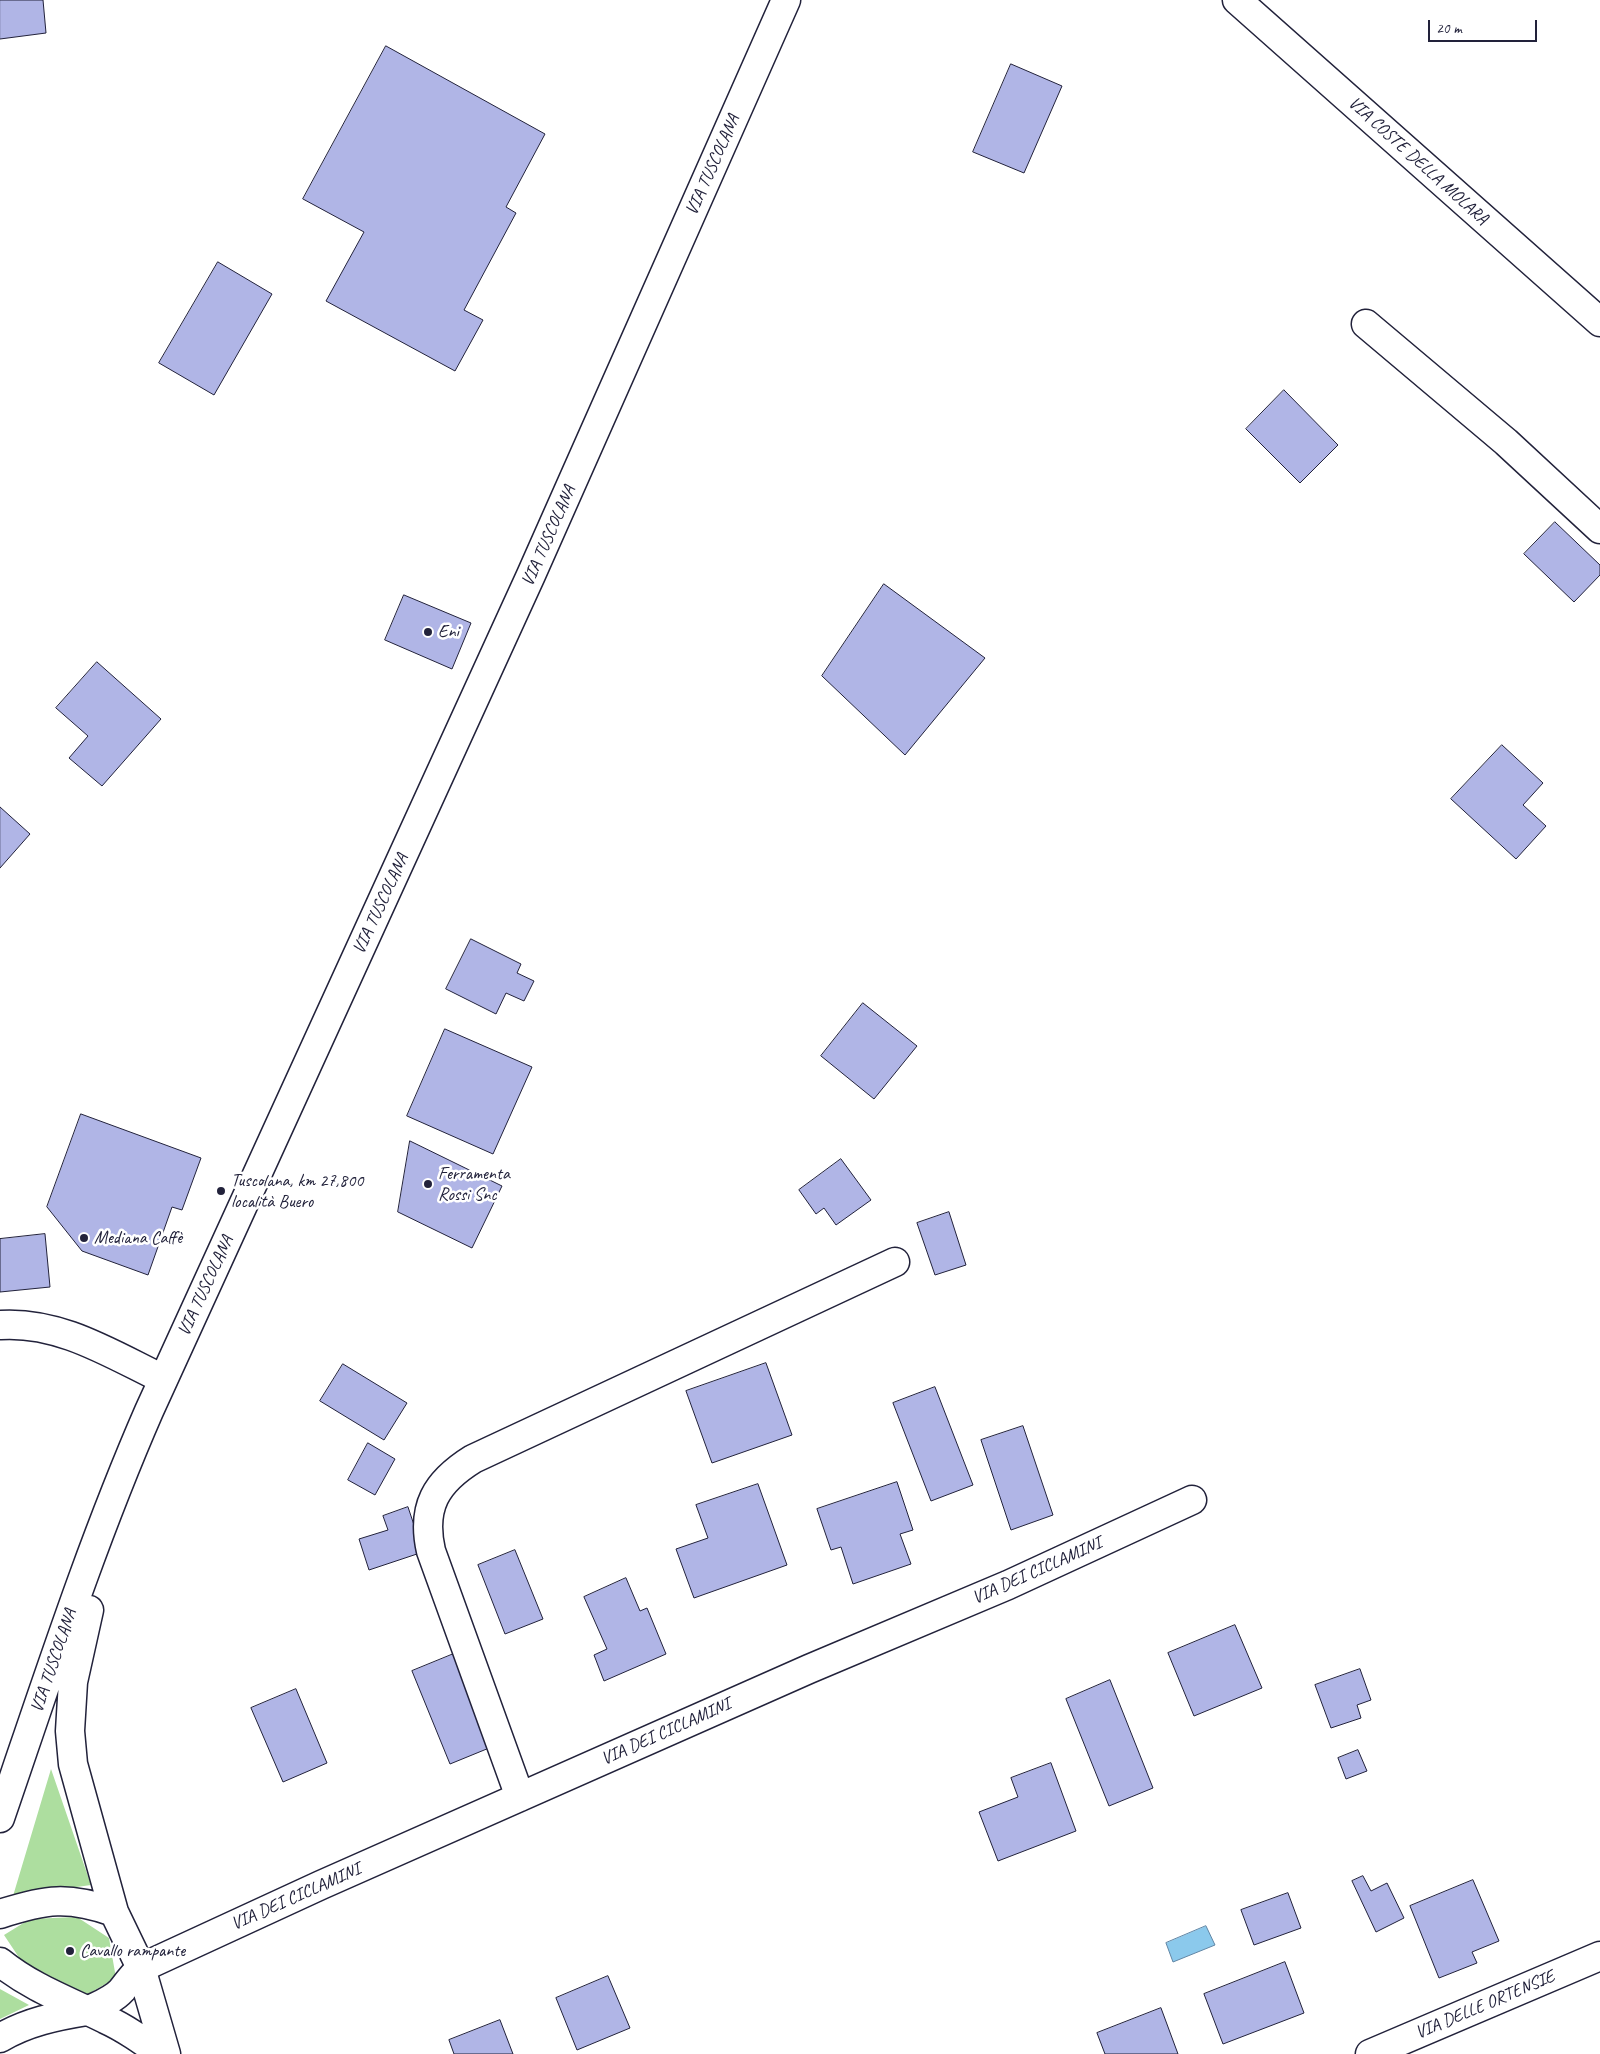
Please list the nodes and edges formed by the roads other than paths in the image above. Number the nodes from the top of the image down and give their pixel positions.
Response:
1 (786, 0) edge
2 (1237, 0) edge
3 (1600, 322) edge
4 (1366, 324) dead end
5 (1600, 529) edge
6 (895, 1262) dead end
7 (0, 1325) edge
8 (163, 1379) junction
9 (117, 1486) junction
10 (1192, 1500) dead end
11 (520, 1798) junction
12 (0, 1818) edge
13 (114, 1912) junction
14 (0, 1914) edge
15 (1600, 1956) edge
16 (0, 1962) edge
17 (140, 1968) junction
18 (87, 2011) junction
19 (0, 2038) edge
20 (161, 2054) edge
21 (166, 2054) edge
22 (1370, 2054) edge

1 - 8 street, VIA TUSCOLANA
2 - 3 street, VIA COSTE DELLA MOLARA
4 - 5 street
6 - 11 street
7 - 8 street
8 - 9 street, VIA TUSCOLANA
9 - 12 street, VIA TUSCOLANA
9 - 13 street
10 - 11 street, VIA DEI CICLAMINI
11 - 17 street, VIA DEI CICLAMINI
13 - 14 street
13 - 17 street
15 - 22 street, VIA DELLE ORTENSIE
16 - 18 street
17 - 18 street
17 - 21 street
18 - 19 street
18 - 20 street

